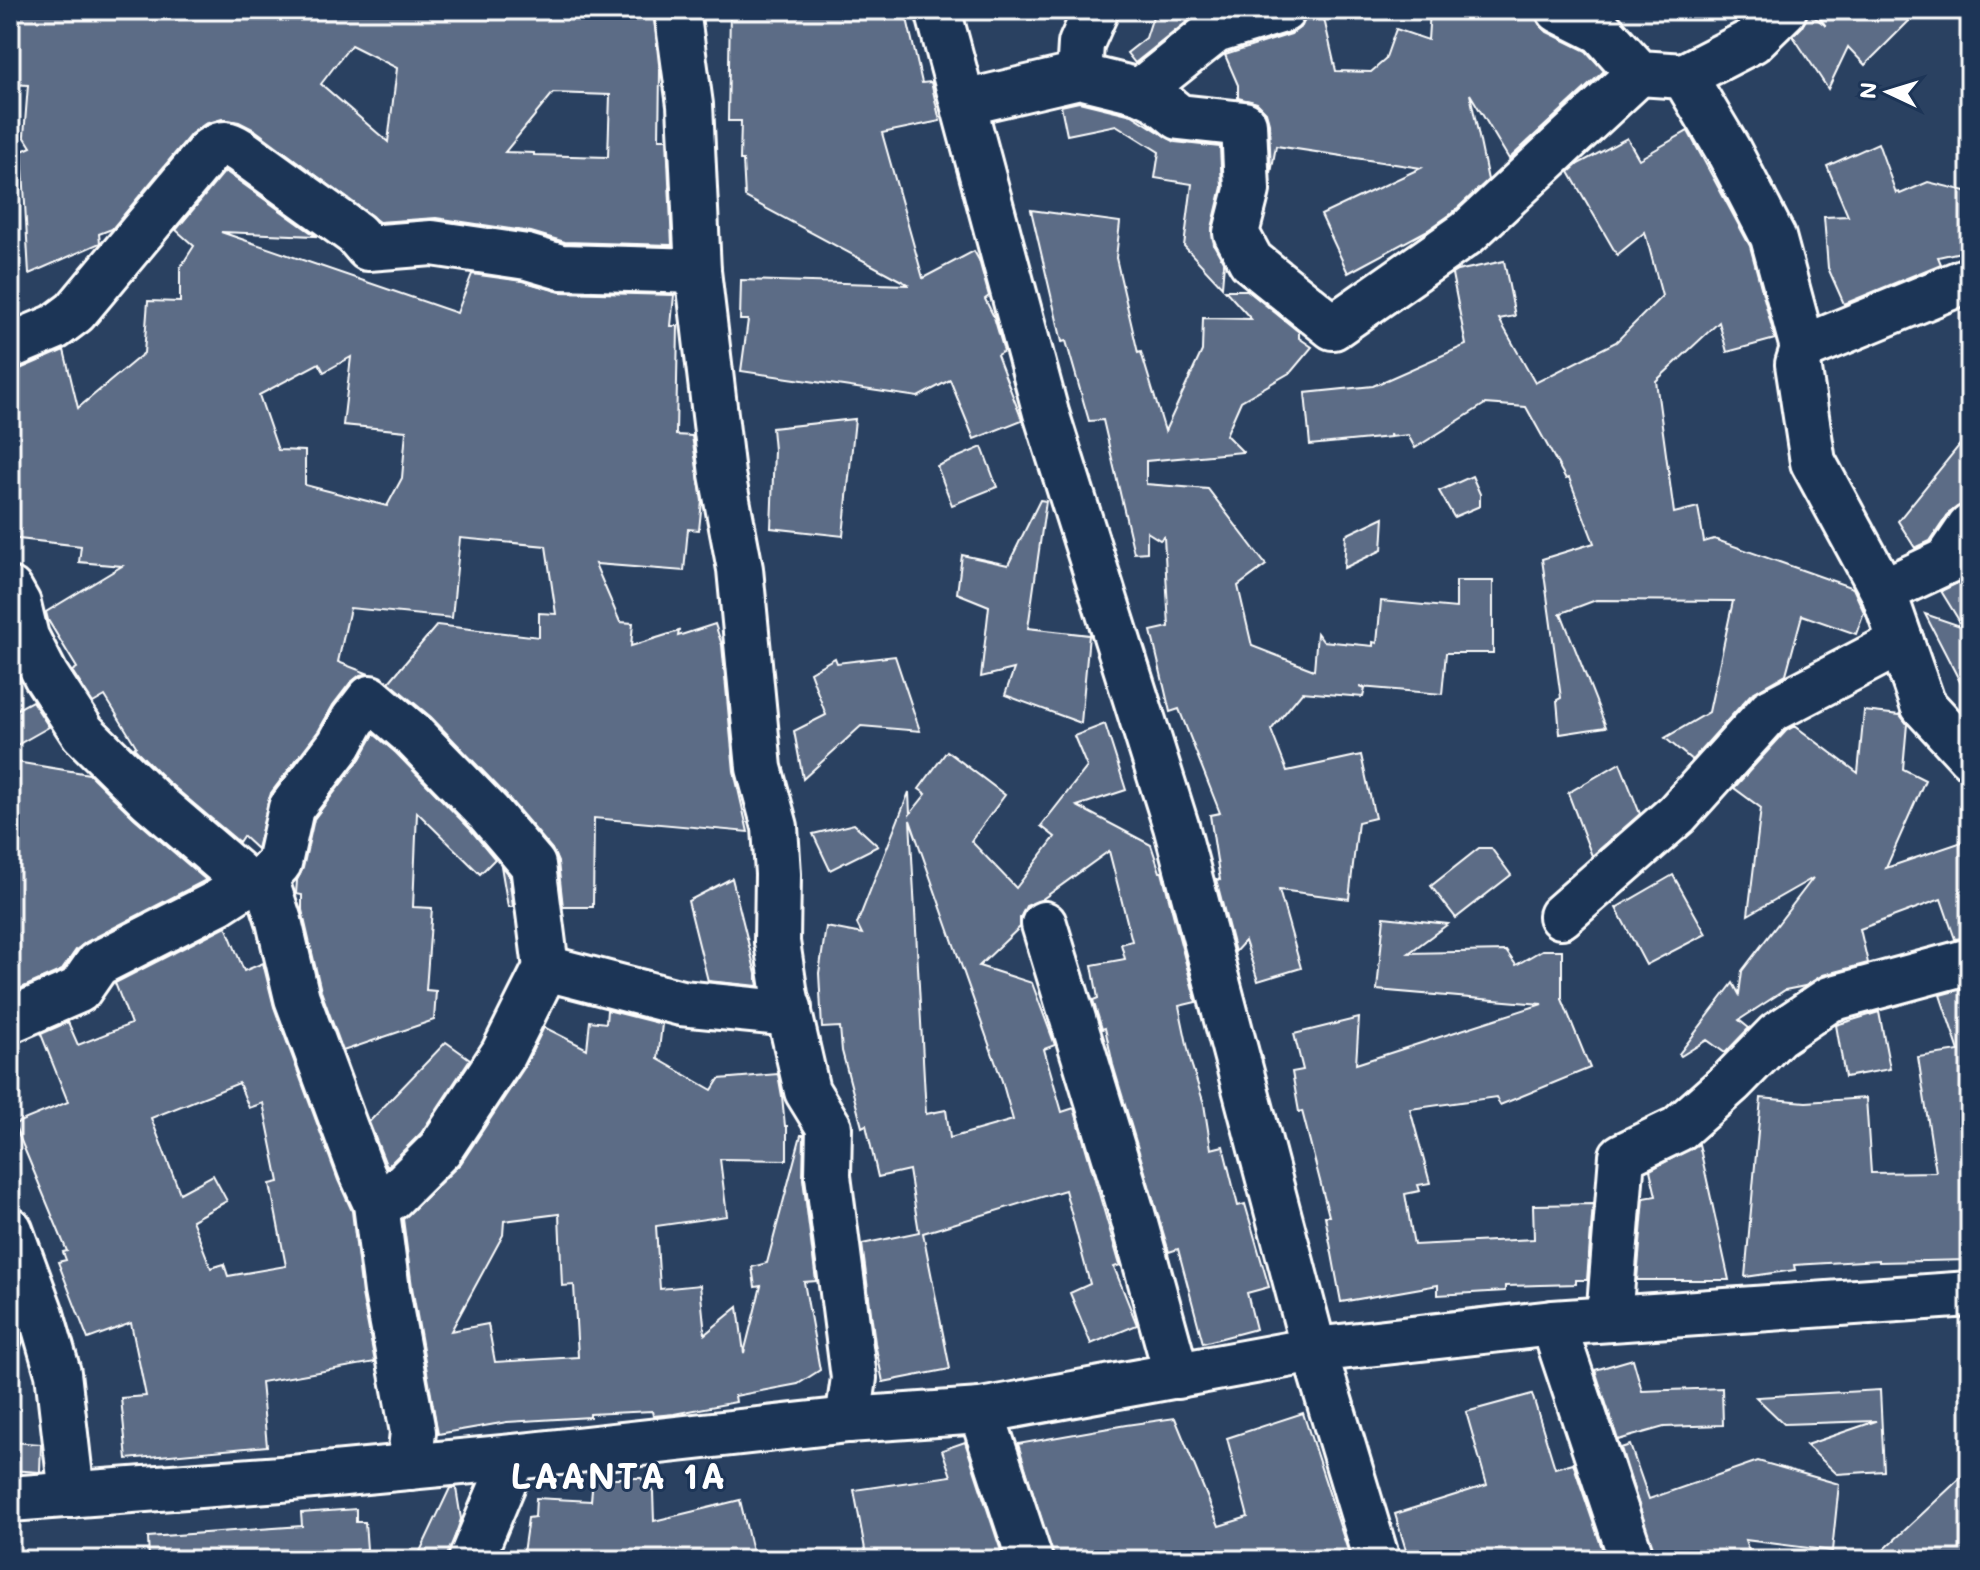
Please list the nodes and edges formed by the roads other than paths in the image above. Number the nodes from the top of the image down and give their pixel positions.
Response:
1 (677, 10) edge
2 (938, 10) edge
3 (1096, 10) edge
4 (1283, 10) edge
5 (1559, 10) edge
6 (1784, 10) edge
7 (1603, 20) edge
8 (1639, 73) junction
9 (1079, 76) junction
10 (1684, 76) junction
11 (1140, 91) junction
12 (964, 103) junction
13 (698, 271) junction
14 (1970, 279) edge
15 (10, 346) edge
16 (1803, 348) junction
17 (1970, 527) edge
18 (10, 590) edge
19 (1883, 591) junction
20 (1901, 642) junction
21 (1970, 756) edge
22 (257, 880) junction
23 (1561, 916) dead end
24 (1044, 924) dead end
25 (1970, 961) edge
26 (546, 968) junction
27 (789, 1008) junction
28 (10, 1020) edge
29 (376, 1204) junction
30 (10, 1230) edge
31 (1970, 1294) edge
32 (1609, 1319) junction
33 (1553, 1323) junction
34 (1314, 1350) junction
35 (1177, 1376) junction
36 (981, 1411) junction
37 (848, 1420) junction
38 (514, 1457) junction
39 (409, 1467) junction
40 (72, 1495) junction
41 (10, 1499) edge
42 (471, 1560) edge
43 (1030, 1560) edge
44 (1377, 1560) edge
45 (1632, 1560) edge

1 - 13 street
2 - 12 street
3 - 9 street
4 - 11 street
5 - 7 street
6 - 10 street
7 - 8 street
8 - 10 street
8 - 11 street
9 - 11 street
9 - 12 street
10 - 16 street
12 - 34 street
13 - 15 street
13 - 27 street
14 - 16 street
16 - 19 street
17 - 19 street
18 - 22 street
19 - 20 street
20 - 21 street
20 - 23 street
22 - 26 street
22 - 28 street
22 - 29 street
24 - 35 street
25 - 32 street
26 - 27 street
26 - 29 street
27 - 37 street
29 - 39 street
30 - 40 street
31 - 32 street
32 - 33 street
33 - 34 street
33 - 45 street
34 - 35 street
34 - 44 street
35 - 36 street
36 - 37 street
36 - 43 street
37 - 38 street
38 - 39 street
38 - 42 street
39 - 40 street
40 - 41 street

